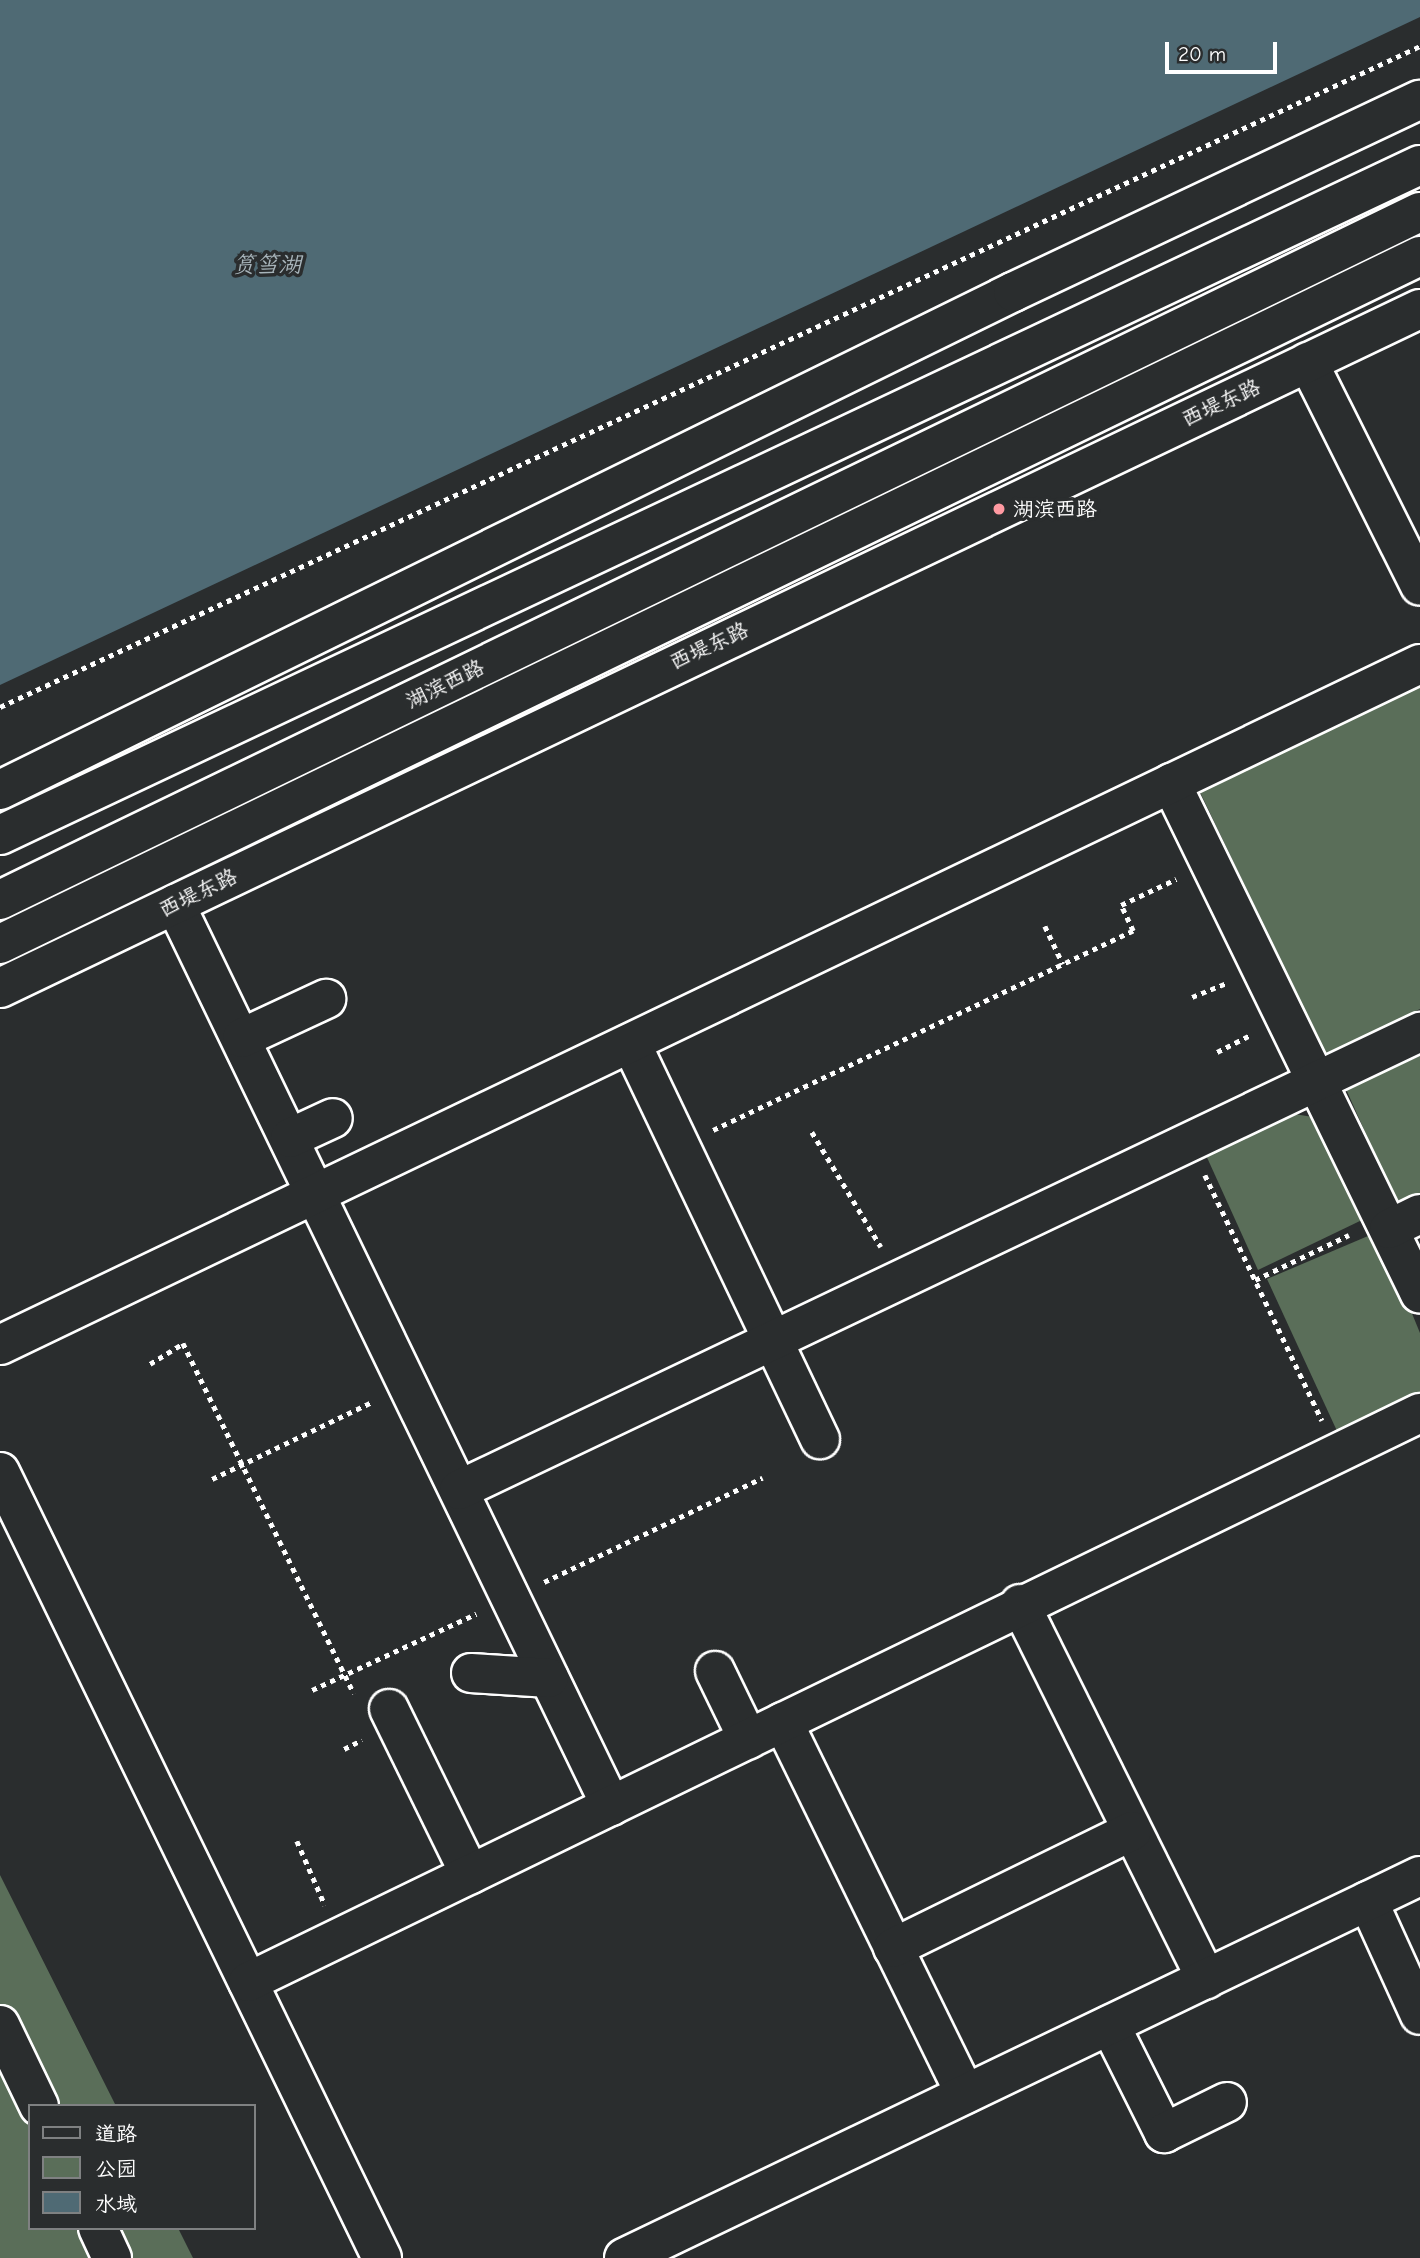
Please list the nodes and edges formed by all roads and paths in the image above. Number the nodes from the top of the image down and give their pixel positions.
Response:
1 (1420, 46) edge
2 (1420, 100) edge
3 (1420, 165) edge
4 (1420, 212) edge
5 (1420, 256) edge
6 (1420, 309) edge
7 (1297, 315) junction
8 (1193, 321) junction
9 (1308, 362) junction
10 (1420, 586) edge
11 (1420, 664) edge
12 (0, 707) edge
13 (1171, 783) junction
14 (0, 790) edge
15 (0, 835) edge
16 (1211, 863) junction
17 (0, 900) edge
18 (175, 904) junction
19 (1045, 926) dead end
20 (0, 944) edge
21 (1063, 964) junction
22 (0, 988) edge
23 (326, 999) dead end
24 (1420, 1032) edge
25 (242, 1038) junction
26 (631, 1043) junction
27 (1317, 1081) junction
28 (333, 1118) dead end
29 (812, 1132) dead end
30 (290, 1139) junction
31 (1189, 1142) junction
32 (680, 1145) junction
33 (316, 1193) junction
34 (1397, 1221) edge
35 (900, 1278) junction
36 (1255, 1280) junction
37 (1420, 1294) edge
38 (774, 1338) junction
39 (0, 1345) edge
40 (150, 1364) dead end
41 (408, 1384) junction
42 (1420, 1413) edge
43 (820, 1439) dead end
44 (1337, 1452) junction
45 (241, 1465) junction
46 (0, 1472) edge
47 (212, 1479) dead end
48 (459, 1490) junction
49 (1020, 1604) junction
50 (715, 1671) dead end
51 (471, 1673) dead end
52 (549, 1678) junction
53 (373, 1704) joint
54 (783, 1721) junction
55 (748, 1739) junction
56 (611, 1806) junction
57 (1132, 1831) junction
58 (297, 1841) dead end
59 (470, 1874) junction
60 (1420, 1876) edge
61 (1368, 1901) junction
62 (340, 1937) junction
63 (893, 1948) junction
64 (1206, 1979) junction
65 (248, 1982) junction
66 (1420, 2015) edge
67 (0, 2025) edge
68 (1110, 2025) junction
69 (965, 2094) junction
70 (1227, 2102) dead end
71 (38, 2104) edge
72 (99, 2230) edge
73 (112, 2258) edge
74 (382, 2258) edge
75 (624, 2258) edge

1 - 12 path
2 - 14 main road
3 - 15 main road
4 - 8 main road, 湖滨西路
5 - 7 main road
6 - 9 main road, 西堤东路
7 - 8 main road
7 - 20 main road
8 - 17 main road, 湖滨西路
9 - 10 main road
9 - 18 main road, 西堤东路
11 - 13 main road
13 - 16 main road
13 - 26 main road
16 - 21 path
16 - 27 main road
18 - 22 main road, 西堤东路
18 - 25 main road
19 - 21 path
21 - 32 path
23 - 25 main road
24 - 27 main road
25 - 30 main road
26 - 32 main road
26 - 33 main road
27 - 31 main road
27 - 34 main road
28 - 30 main road
29 - 35 path
30 - 33 main road
31 - 35 main road
31 - 36 path
32 - 38 main road
33 - 39 main road
33 - 41 main road
34 - 36 path
34 - 37 main road
35 - 38 main road
36 - 44 path
38 - 43 main road
38 - 48 main road
40 - 45 path
41 - 45 path
41 - 48 main road
42 - 44 main road
44 - 49 main road
45 - 47 path
45 - 53 path
46 - 65 main road
48 - 52 main road
49 - 54 main road
49 - 57 main road
50 - 55 main road
51 - 52 main road
52 - 56 main road
53 - 59 main road
54 - 55 main road
54 - 63 main road
55 - 56 main road
56 - 59 main road
57 - 63 main road
57 - 64 main road
58 - 62 path
59 - 62 main road
60 - 61 main road
61 - 64 main road
61 - 66 main road
62 - 65 main road
63 - 69 main road
64 - 68 main road
65 - 74 main road
67 - 71 main road
68 - 69 main road
68 - 70 main road
69 - 75 main road
72 - 73 main road

